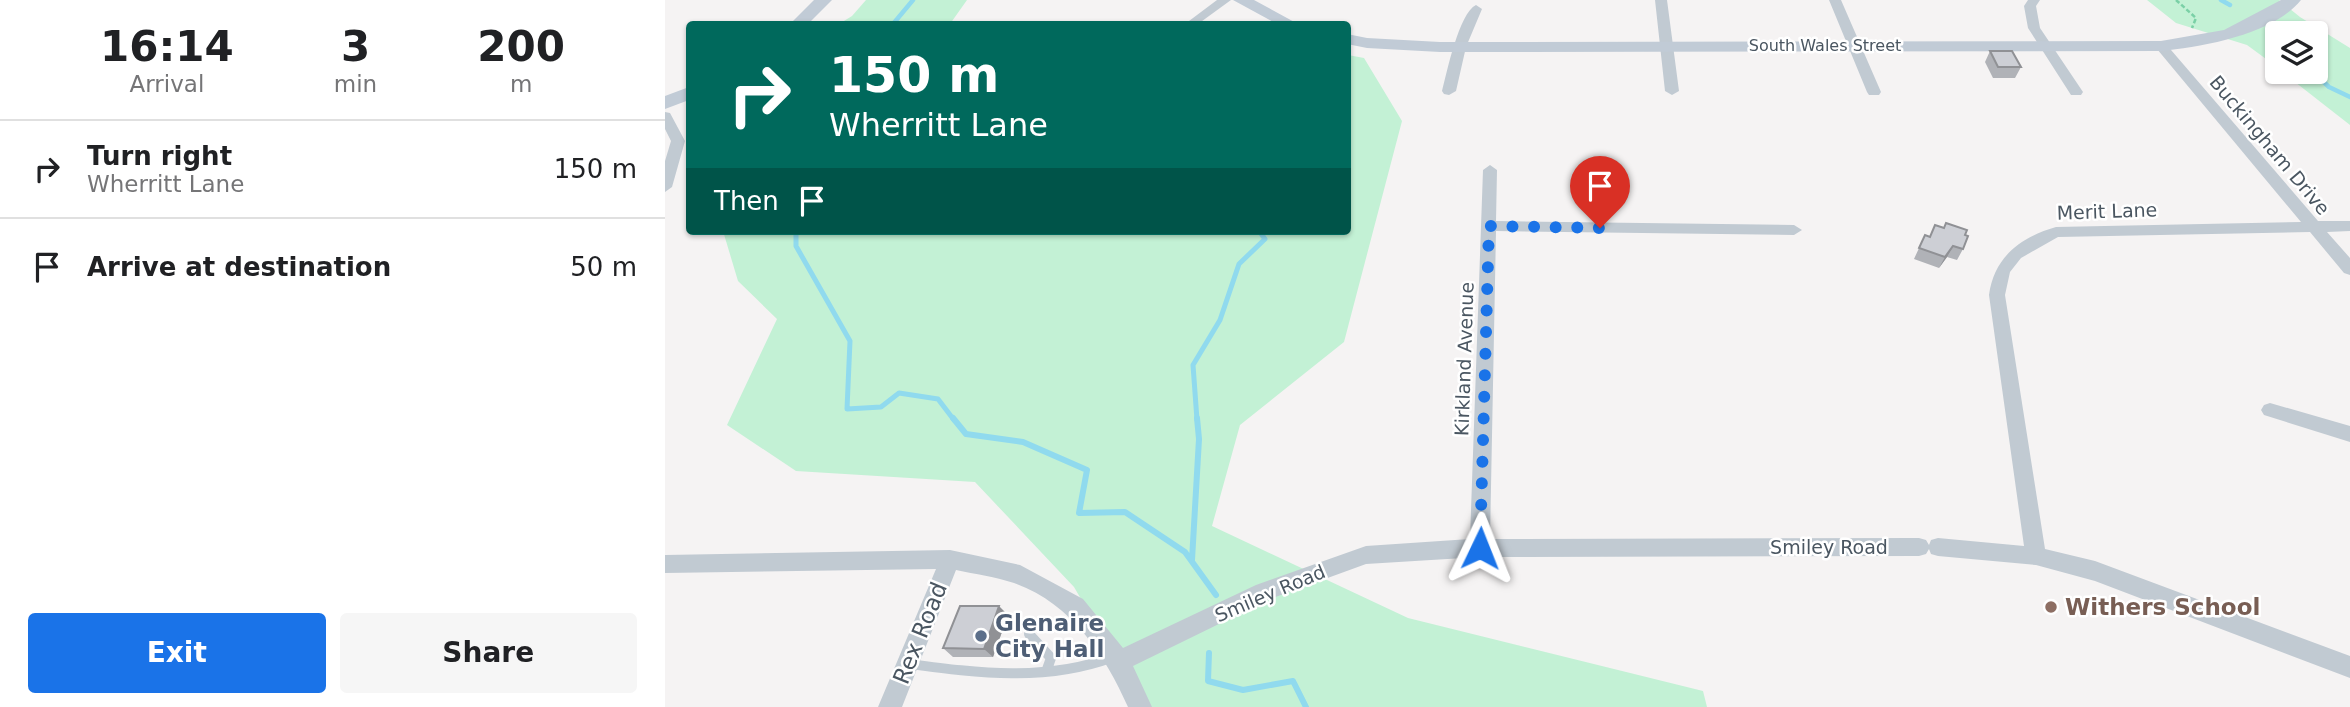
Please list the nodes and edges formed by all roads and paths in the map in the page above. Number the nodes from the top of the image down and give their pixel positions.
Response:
1 (824, 0) edge
2 (1225, 0) edge
3 (1241, 0) edge
4 (1661, 0) edge
5 (1835, 0) edge
6 (2034, 0) edge
7 (2176, 0) edge
8 (2293, 0) edge
9 (1476, 9) dead end
10 (801, 21) edge
11 (1195, 21) edge
12 (1283, 21) edge
13 (1351, 40) edge
14 (2206, 42) junction
15 (1666, 44) junction
16 (1854, 45) junction
17 (2045, 46) junction
18 (2161, 46) junction
19 (1460, 47) junction
20 (1449, 91) dead end
21 (1672, 91) dead end
22 (1874, 92) dead end
23 (2076, 92) dead end
24 (686, 94) edge
25 (665, 103) edge
26 (665, 116) edge
27 (1490, 170) dead end
28 (665, 187) edge
29 (1489, 226) junction
30 (2350, 226) edge
31 (2314, 227) junction
32 (1794, 230) dead end
33 (2350, 269) edge
34 (2270, 410) dead end
35 (2350, 434) edge
36 (1480, 548) junction
37 (2036, 556) junction
38 (950, 559) junction
39 (665, 564) edge
40 (1029, 634) dead end
41 (1117, 659) junction
42 (907, 664) junction
43 (2350, 667) edge
44 (1046, 672) junction
45 (890, 707) edge
46 (1140, 707) edge

1 - 10 street
2 - 11 street
3 - 12 street
4 - 15 street
5 - 16 street
6 - 17 street
7 - 14 path
8 - 14 street, South Wales Street
9 - 19 street
13 - 19 street, South Wales Street
14 - 18 street, South Wales Street
15 - 16 street, South Wales Street
15 - 19 street, South Wales Street
15 - 21 street
16 - 17 street, South Wales Street
16 - 22 street
17 - 18 street, South Wales Street
17 - 23 street
18 - 31 street, Buckingham Drive
19 - 20 street
24 - 25 street
26 - 28 street
27 - 29 street, Kirkland Avenue
29 - 32 street
29 - 36 street, Kirkland Avenue
30 - 31 street, Merit Lane
31 - 33 street, Buckingham Drive
31 - 37 street, Merit Lane
34 - 35 street
36 - 37 street, Smiley Road
36 - 41 street, Smiley Road
37 - 43 street, Smiley Road
38 - 39 street
38 - 41 street
38 - 42 street, Rex Road
40 - 44 lane
41 - 44 lane
41 - 46 street
42 - 44 lane
42 - 45 street, Rex Road

